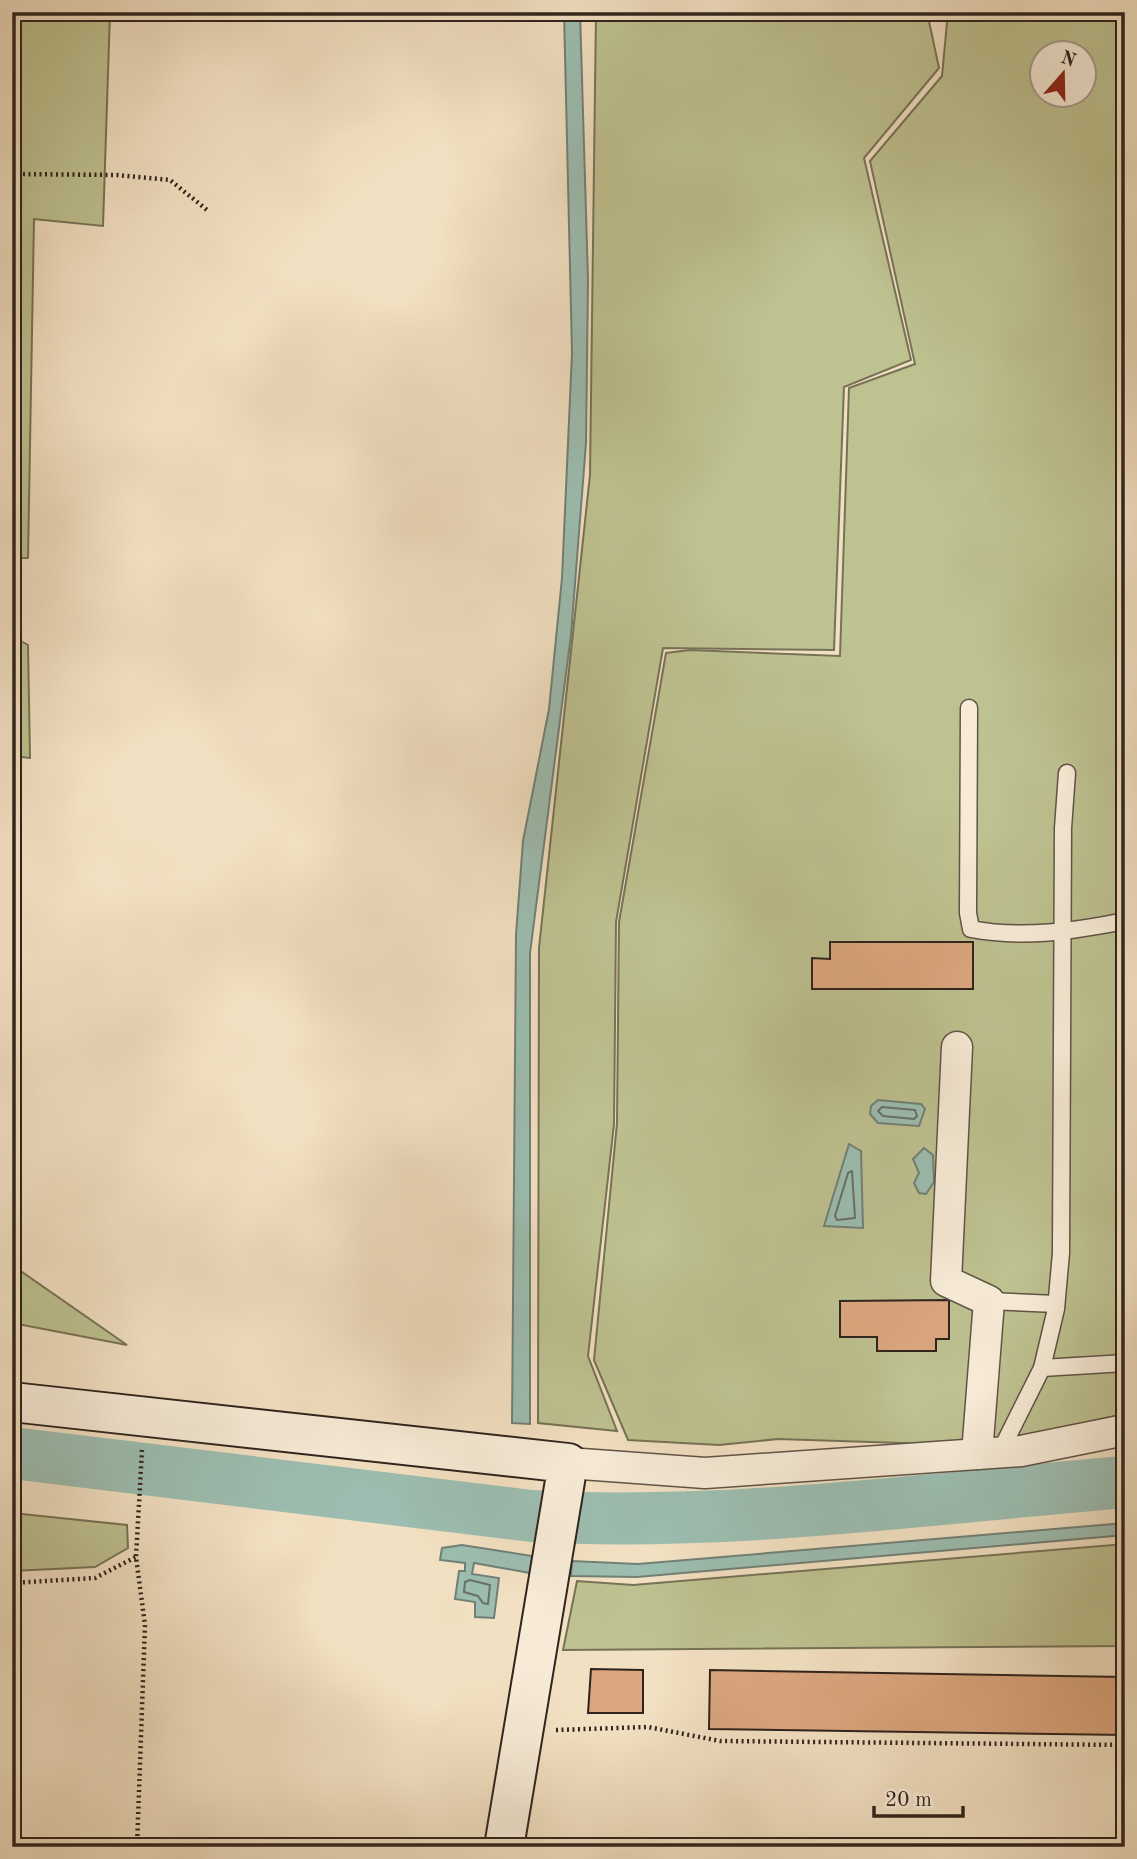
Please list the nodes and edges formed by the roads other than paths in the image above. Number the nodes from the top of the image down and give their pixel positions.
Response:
1 (969, 708) dead end
2 (1067, 773) dead end
3 (1125, 921) edge
4 (1063, 933) junction
5 (957, 1048) dead end
6 (989, 1301) junction
7 (1056, 1304) junction
8 (1125, 1363) edge
9 (1042, 1368) junction
10 (12, 1402) edge
11 (1125, 1430) edge
12 (988, 1453) junction
13 (567, 1473) junction
14 (504, 1847) edge

1 - 4 lane
2 - 4 lane
3 - 4 lane
4 - 7 lane
5 - 6 street
6 - 7 lane
6 - 12 street
7 - 9 lane
8 - 9 lane
9 - 12 lane
10 - 13 street
11 - 12 street
12 - 13 street
13 - 14 street

